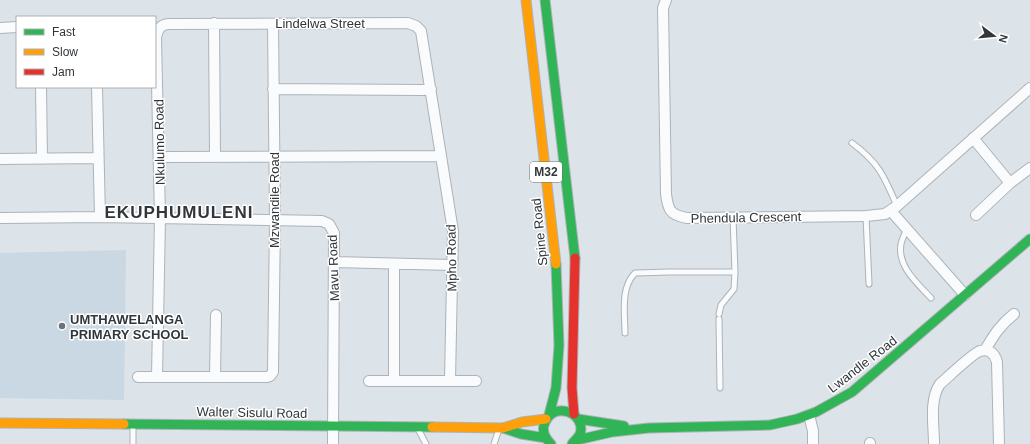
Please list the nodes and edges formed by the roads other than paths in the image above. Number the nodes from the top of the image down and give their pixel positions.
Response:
1 (526, 0) edge
2 (545, 0) edge
3 (666, 0) edge
4 (214, 23) junction
5 (273, 24) junction
6 (16, 27) edge
7 (0, 28) edge
8 (159, 28) joint
9 (41, 88) edge
10 (97, 88) edge
11 (1030, 88) edge
12 (273, 89) junction
13 (430, 89) junction
14 (973, 138) junction
15 (852, 143) dead end
16 (215, 156) junction
17 (274, 156) junction
18 (441, 156) junction
19 (159, 157) junction
20 (98, 158) junction
21 (0, 159) edge
22 (42, 159) junction
23 (1030, 168) edge
24 (1010, 183) junction
25 (894, 208) junction
26 (976, 215) dead end
27 (866, 216) junction
28 (100, 217) junction
29 (733, 217) junction
30 (0, 218) edge
31 (160, 218) junction
32 (275, 221) junction
33 (907, 229) junction
34 (1030, 239) edge
35 (334, 262) junction
36 (394, 264) junction
37 (452, 265) junction
38 (735, 272) junction
39 (869, 284) dead end
40 (965, 295) junction
41 (931, 298) dead end
42 (1014, 314) dead end
43 (216, 315) dead end
44 (625, 333) dead end
45 (985, 350) junction
46 (138, 377) dead end
47 (157, 377) junction
48 (215, 377) junction
49 (394, 380) junction
50 (450, 380) junction
51 (369, 381) dead end
52 (476, 381) dead end
53 (720, 388) dead end
54 (810, 415) junction
55 (548, 417) junction
56 (576, 417) junction
57 (0, 423) edge
58 (134, 424) junction
59 (333, 426) junction
60 (416, 427) junction
61 (501, 428) junction
62 (650, 429) junction
63 (548, 442) edge
64 (575, 442) edge
65 (133, 444) edge
66 (333, 444) edge
67 (426, 444) edge
68 (494, 444) edge
69 (813, 444) edge
70 (934, 444) edge
71 (999, 444) edge

1 - 55 street, Spine Road / M32
2 - 56 street, M32
3 - 29 street, Phendula Crescent
4 - 5 street, Lindelwa Street
4 - 8 street, Lindelwa Street
4 - 16 street
5 - 12 street, Mzwandile Road
5 - 13 street, Lindelwa Street
6 - 7 street
8 - 19 street, Nkulumo Road
9 - 22 street
10 - 20 street
11 - 14 street, Phendula Crescent
12 - 13 street
12 - 17 street, Mzwandile Road
13 - 18 street, Mpho Road
14 - 24 street
14 - 25 street, Phendula Crescent
15 - 25 lane
16 - 17 street
16 - 19 street
17 - 18 street
17 - 32 street, Mzwandile Road
18 - 37 street, Mpho Road
19 - 31 street, Nkulumo Road
20 - 22 street
20 - 28 street
21 - 22 street
23 - 24 street
24 - 26 street
25 - 27 street, Phendula Crescent
25 - 33 street
27 - 29 street, Phendula Crescent
27 - 39 lane
28 - 30 street, Mavu Road
28 - 31 street, Mavu Road
29 - 38 lane
31 - 32 street, Mavu Road
31 - 47 street, Nkulumo Road
32 - 35 street, Mavu Road
32 - 48 street, Mzwandile Road
33 - 40 street
33 - 41 lane
34 - 40 street, Lwandle Road
35 - 36 street
35 - 59 street, Mavu Road
36 - 37 street
36 - 49 street
37 - 50 street, Mpho Road
38 - 44 lane
38 - 53 lane
40 - 54 street, Lwandle Road
42 - 45 street
43 - 48 street
45 - 70 street
45 - 71 street
46 - 47 street
47 - 48 street
49 - 50 street
49 - 51 street
50 - 52 street
54 - 62 street, Lwandle Road
54 - 69 street
55 - 56 street
55 - 61 street, Walter Sisulu Road
55 - 63 street, Spine Road / M32
56 - 62 street, Lwandle Road
56 - 64 street, M32
57 - 58 street, Walter Sisulu Road
58 - 59 street, Walter Sisulu Road
58 - 65 lane
59 - 60 street, Walter Sisulu Road
59 - 66 street, Mavu Road
60 - 61 street, Walter Sisulu Road
60 - 67 lane
61 - 63 street, Walter Sisulu Road
61 - 68 lane
62 - 64 street, Lwandle Road

